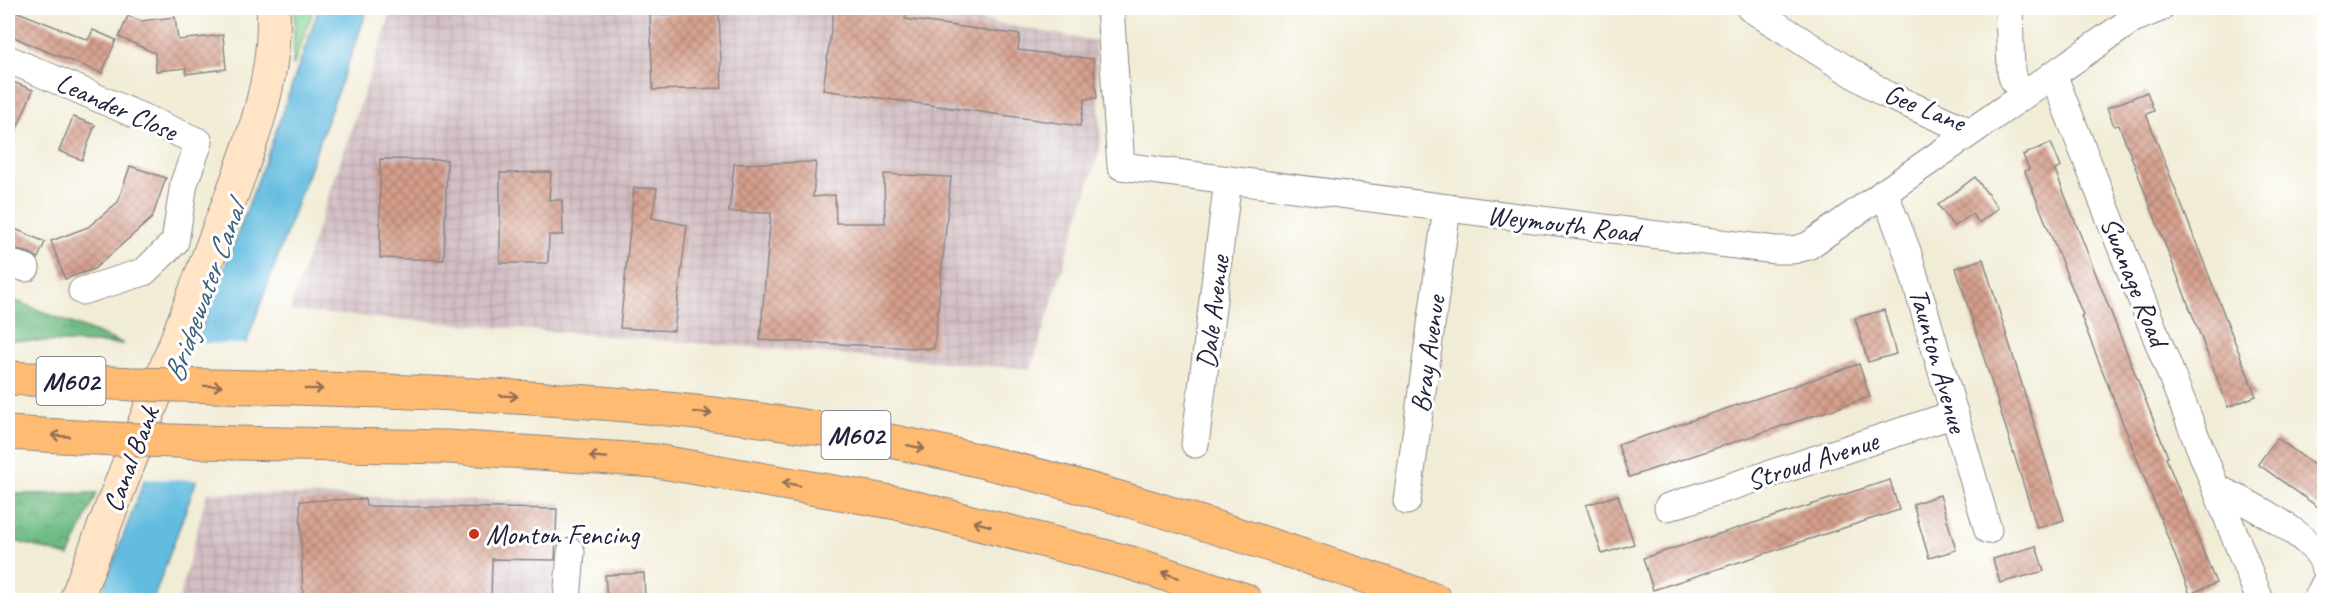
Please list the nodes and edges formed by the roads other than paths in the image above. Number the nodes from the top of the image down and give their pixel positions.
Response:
1 (273, 8) edge
2 (1110, 8) edge
3 (1750, 8) edge
4 (2008, 8) edge
5 (2160, 8) edge
6 (8, 59) edge
7 (2052, 75) junction
8 (2024, 94) junction
9 (1971, 132) junction
10 (1228, 180) junction
11 (1884, 192) junction
12 (1447, 208) junction
13 (82, 291) dead end
14 (8, 378) edge
15 (1955, 414) junction
16 (8, 434) edge
17 (1195, 444) dead end
18 (2216, 488) junction
19 (1407, 501) dead end
20 (1668, 507) dead end
21 (1988, 530) dead end
22 (571, 552) dead end
23 (2325, 566) edge
24 (2325, 585) edge
25 (76, 600) edge
26 (567, 600) edge
27 (1245, 600) edge
28 (1435, 600) edge
29 (2260, 600) edge
30 (2316, 600) edge

1 - 25 main road, Canal Bank
2 - 10 street, Weymouth Road
3 - 9 street, Gee Lane
4 - 8 street
5 - 7 street, Gee Lane
6 - 13 street, Leander Close
7 - 8 street, Gee Lane
7 - 18 street, Swanage Road
8 - 9 street, Gee Lane
9 - 11 street, Weymouth Road
10 - 12 street, Weymouth Road
10 - 17 street, Dale Avenue
11 - 12 street, Weymouth Road
11 - 15 street, Taunton Avenue
12 - 19 street, Bray Avenue
14 -> 28 highway, M602, bridge
15 - 20 street, Stroud Avenue
15 - 21 street, Taunton Avenue
27 -> 16 highway, M602, bridge
18 - 23 street
18 - 29 street, Swanage Road
22 - 26 street
24 - 30 street

